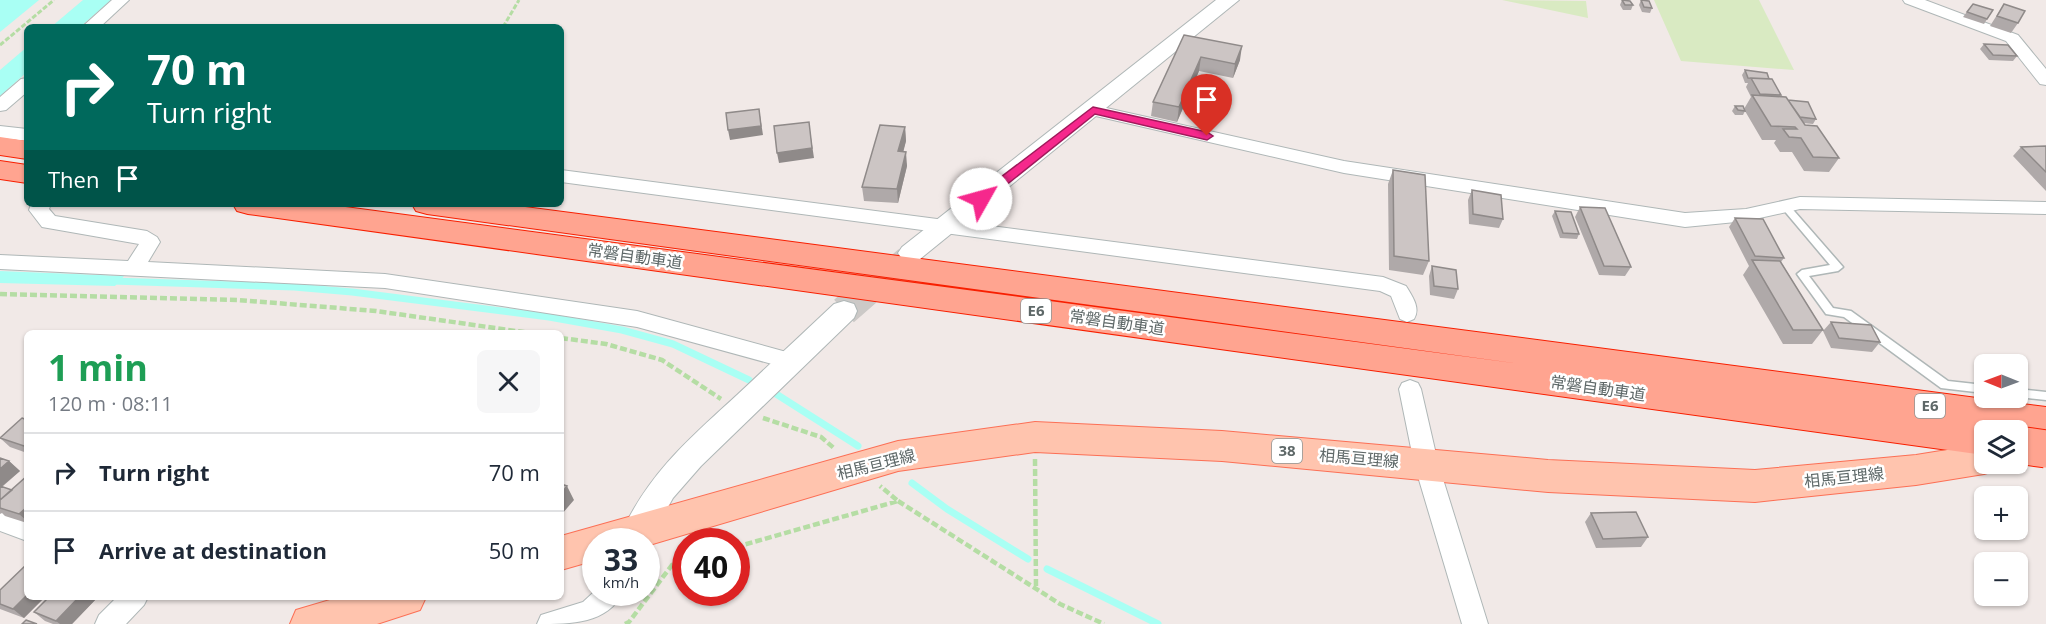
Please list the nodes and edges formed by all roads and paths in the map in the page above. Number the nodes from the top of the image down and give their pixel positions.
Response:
1 (54, 0) edge
2 (121, 0) edge
3 (519, 0) edge
4 (1229, 0) edge
5 (1911, 0) edge
6 (25, 24) edge
7 (93, 24) edge
8 (505, 24) edge
9 (24, 25) edge
10 (0, 45) edge
11 (2046, 80) edge
12 (24, 85) edge
13 (0, 106) edge
14 (1093, 110) junction
15 (0, 132) edge
16 (24, 135) edge
17 (0, 146) edge
18 (24, 150) edge
19 (0, 170) edge
20 (24, 174) edge
21 (564, 176) edge
22 (1785, 206) junction
23 (40, 207) edge
24 (272, 207) edge
25 (448, 207) edge
26 (2046, 208) edge
27 (943, 228) junction
28 (911, 253) tunnel mouth
29 (0, 262) edge
30 (133, 270) junction
31 (0, 294) edge
32 (844, 311) tunnel mouth
33 (1407, 314) dead end
34 (509, 330) edge
35 (564, 338) edge
36 (790, 361) junction
37 (1974, 388) edge
38 (1410, 389) dead end
39 (2028, 394) edge
40 (2046, 396) edge
41 (1819, 404) junction
42 (739, 411) junction
43 (2046, 421) edge
44 (1035, 437) junction
45 (1974, 438) edge
46 (2028, 446) edge
47 (2046, 449) edge
48 (2028, 452) edge
49 (1974, 461) edge
50 (1426, 463) junction
51 (858, 468) junction
52 (898, 501) junction
53 (0, 520) edge
54 (640, 528) edge
55 (24, 529) edge
56 (660, 529) edge
57 (750, 543) edge
58 (582, 547) edge
59 (564, 552) edge
60 (672, 565) edge
61 (1036, 589) junction
62 (132, 600) edge
63 (395, 600) edge
64 (597, 606) edge
65 (108, 624) edge
66 (311, 624) edge
67 (550, 624) edge
68 (625, 624) edge
69 (1104, 624) edge
70 (1475, 624) edge

1 - 6 path
2 - 7 street
3 - 8 path
4 - 14 street
5 - 11 street
9 - 10 path
12 - 13 street
14 - 22 street
14 - 27 street
15 - 16 street
17 - 18 highway
19 - 20 highway
21 - 27 street
22 - 26 street
22 - 37 lane
23 - 30 street
24 - 41 highway, 常磐自動車道 / E6
25 - 41 highway, 常磐自動車道 / E6
27 - 28 street
27 - 33 street
29 - 30 street
30 - 36 street
31 - 34 path
32 - 36 street
35 - 42 path
36 - 42 street
38 - 50 street
39 - 40 lane
41 - 43 highway, 常磐自動車道 / E6
41 - 45 highway, 常磐自動車道 / E6
42 - 51 path
42 - 54 street
44 - 50 main road, 相馬亘理線 / 38
44 - 51 main road, 相馬亘理線 / 38
44 - 61 path
46 - 47 highway, bridge
47 - 48 main road
49 - 50 main road, 相馬亘理線 / 38
50 - 70 street
51 - 52 path
51 - 56 main road, 相馬亘理線 / 38
52 - 57 path
52 - 61 path
53 - 55 street
58 - 59 main road
60 - 68 path
61 - 69 path
62 - 65 street
63 - 66 main road
64 - 67 street

